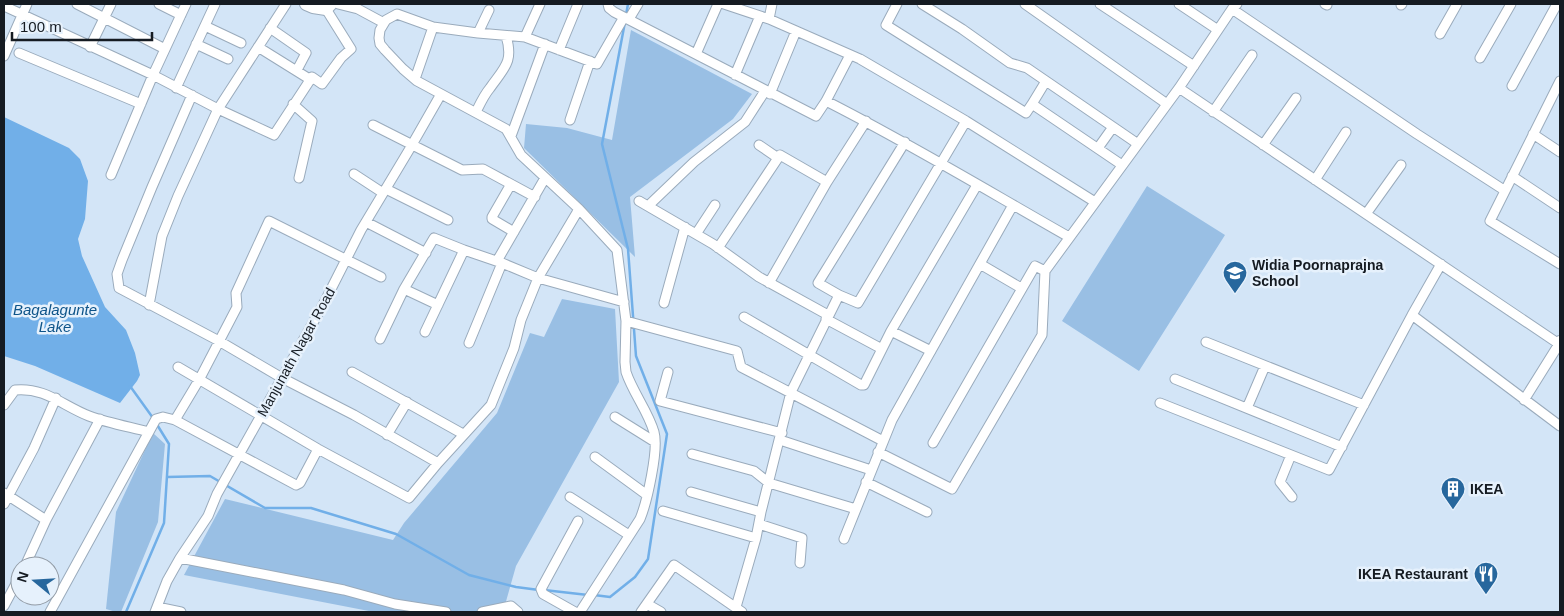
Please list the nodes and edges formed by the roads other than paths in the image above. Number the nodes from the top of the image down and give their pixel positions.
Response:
1 (27, 4) edge
2 (77, 4) edge
3 (111, 4) edge
4 (159, 4) edge
5 (186, 4) edge
6 (215, 4) edge
7 (286, 4) edge
8 (306, 4) edge
9 (338, 4) edge
10 (540, 4) edge
11 (578, 4) edge
12 (608, 4) edge
13 (638, 4) edge
14 (718, 4) edge
15 (724, 4) edge
16 (772, 4) edge
17 (897, 4) edge
18 (922, 4) edge
19 (1025, 4) edge
20 (1100, 4) edge
21 (1179, 4) edge
22 (1457, 4) edge
23 (1511, 4) edge
24 (1557, 4) edge
25 (4, 6) edge
26 (328, 6) edge
27 (358, 6) edge
28 (1234, 7) edge
29 (489, 10) dead end
30 (22, 15) junction
31 (181, 15) junction
32 (104, 17) junction
33 (764, 17) junction
34 (627, 18) junction
35 (384, 23) junction
36 (204, 26) junction
37 (433, 27) junction
38 (270, 28) junction
39 (1218, 30) junction
40 (796, 31) junction
41 (478, 34) junction
42 (1440, 34) dead end
43 (506, 36) junction
44 (525, 37) junction
45 (241, 43) dead end
46 (196, 44) junction
47 (545, 44) junction
48 (90, 47) junction
49 (258, 47) junction
50 (165, 49) junction
51 (558, 50) junction
52 (19, 53) dead end
53 (696, 54) junction
54 (850, 54) junction
55 (1252, 54) dead end
56 (4, 56) edge
57 (228, 58) dead end
58 (1480, 58) dead end
59 (590, 62) junction
60 (1194, 66) junction
61 (296, 70) junction
62 (153, 75) junction
63 (734, 75) junction
64 (311, 80) junction
65 (415, 80) junction
66 (1560, 81) edge
67 (1046, 82) junction
68 (1512, 86) dead end
69 (176, 88) junction
70 (1179, 88) junction
71 (768, 92) junction
72 (440, 94) junction
73 (1557, 94) edge
74 (192, 96) junction
75 (1296, 98) dead end
76 (826, 101) junction
77 (140, 104) junction
78 (293, 104) junction
79 (1032, 104) junction
80 (1167, 104) junction
81 (218, 109) junction
82 (476, 112) junction
83 (1213, 112) junction
84 (570, 120) dead end
85 (866, 121) junction
86 (966, 121) junction
87 (372, 125) dead end
88 (1113, 127) junction
89 (1346, 132) dead end
90 (1533, 134) junction
91 (511, 136) junction
92 (905, 142) junction
93 (1138, 144) junction
94 (759, 145) dead end
95 (1263, 145) junction
96 (412, 146) junction
97 (1098, 148) junction
98 (1560, 152) edge
99 (778, 158) junction
100 (941, 164) junction
101 (1122, 165) junction
102 (1401, 165) dead end
103 (354, 174) dead end
104 (110, 175) dead end
105 (1512, 176) junction
106 (300, 178) dead end
107 (545, 178) junction
108 (1315, 180) junction
109 (827, 182) junction
110 (511, 184) junction
111 (977, 185) junction
112 (1504, 190) junction
113 (385, 191) junction
114 (535, 197) junction
115 (639, 201) dead end
116 (1095, 202) junction
117 (715, 205) dead end
118 (648, 206) junction
119 (1013, 206) junction
120 (579, 208) junction
121 (1560, 208) edge
122 (1366, 214) junction
123 (448, 220) dead end
124 (366, 222) junction
125 (685, 228) junction
126 (514, 232) junction
127 (696, 234) junction
128 (1069, 237) junction
129 (718, 248) junction
130 (464, 250) junction
131 (426, 254) junction
132 (346, 260) junction
133 (500, 262) junction
134 (980, 264) junction
135 (1441, 264) junction
136 (1560, 264) edge
137 (1045, 271) junction
138 (380, 278) dead end
139 (538, 278) junction
140 (769, 283) junction
141 (1021, 288) junction
142 (404, 289) junction
143 (838, 295) junction
144 (624, 302) junction
145 (664, 303) dead end
146 (149, 305) junction
147 (438, 305) junction
148 (1412, 315) junction
149 (744, 317) dead end
150 (827, 317) junction
151 (626, 321) junction
152 (891, 330) junction
153 (425, 332) dead end
154 (380, 339) dead end
155 (219, 341) junction
156 (1206, 342) dead end
157 (469, 343) dead end
158 (1560, 343) edge
159 (882, 349) junction
160 (931, 351) junction
161 (809, 354) junction
162 (1266, 366) junction
163 (178, 368) dead end
164 (352, 372) dead end
165 (668, 372) dead end
166 (282, 378) junction
167 (1175, 379) dead end
168 (199, 380) junction
169 (791, 392) junction
170 (56, 398) junction
171 (1524, 400) junction
172 (407, 402) junction
173 (1160, 403) dead end
174 (4, 405) edge
175 (1364, 405) junction
176 (1247, 408) junction
177 (260, 416) junction
178 (615, 416) dead end
179 (100, 419) junction
180 (175, 420) junction
181 (1560, 426) edge
182 (149, 432) junction
183 (463, 434) junction
184 (387, 435) junction
185 (781, 436) junction
186 (883, 441) junction
187 (656, 442) junction
188 (933, 443) dead end
189 (1342, 447) junction
190 (318, 449) junction
191 (878, 452) junction
192 (239, 453) junction
193 (692, 454) dead end
194 (1291, 455) junction
195 (595, 457) dead end
196 (438, 463) junction
197 (871, 470) junction
198 (866, 482) junction
199 (769, 483) junction
200 (691, 492) dead end
201 (6, 494) edge
202 (647, 495) junction
203 (570, 497) dead end
204 (1292, 497) dead end
205 (4, 504) edge
206 (856, 509) junction
207 (663, 511) dead end
208 (761, 512) junction
209 (927, 512) dead end
210 (46, 520) junction
211 (578, 521) dead end
212 (759, 524) junction
213 (629, 535) junction
214 (756, 538) junction
215 (844, 539) dead end
216 (30, 556) edge
217 (180, 558) junction
218 (800, 563) dead end
219 (10, 595) edge
220 (647, 604) junction
221 (4, 606) edge
222 (156, 610) edge
223 (739, 610) edge
224 (50, 612) edge
225 (181, 612) edge
226 (446, 612) edge
227 (482, 612) edge
228 (518, 612) edge
229 (574, 612) edge
230 (580, 612) edge
231 (641, 612) edge
232 (661, 612) edge

1 - 30 street
2 - 32 street
3 - 32 street
4 - 31 street
5 - 31 street
6 - 36 street
7 - 38 street
8 - 26 street
9 - 27 street
10 - 44 street
11 - 51 street
12 - 34 street
13 - 34 street
14 - 53 street
15 - 33 street
16 - 33 street
17 - 79 street
18 - 67 street
19 - 80 street
20 - 60 street
21 - 39 street
22 - 42 street
23 - 58 street
24 - 68 street
25 - 30 street
26 - 64 street
27 - 35 street
28 - 39 street
28 - 112 street
29 - 41 street
30 - 48 street
30 - 56 street
31 - 50 street
32 - 48 street
32 - 50 street
33 - 40 street
33 - 63 street
34 - 53 street
34 - 59 street
35 - 37 street
35 - 65 street
36 - 45 street
36 - 46 street
37 - 41 street
37 - 65 street
38 - 49 street
38 - 61 street
39 - 60 street
40 - 54 street
40 - 71 street
41 - 43 street
43 - 44 street
43 - 82 street
44 - 47 street
46 - 57 street
46 - 69 street
47 - 51 street
47 - 91 street
48 - 62 street
49 - 61 street
49 - 81 street
50 - 62 street
51 - 59 street
52 - 77 street
53 - 63 street
54 - 76 street
54 - 86 street
55 - 83 street
59 - 84 street
60 - 70 street
61 - 64 street
62 - 69 street
62 - 77 street
63 - 71 street
64 - 78 street
65 - 72 street
66 - 73 street
67 - 79 street
67 - 88 street
69 - 74 street
70 - 80 street
70 - 83 street
71 - 76 street
71 - 118 street
72 - 82 street
72 - 96 street, Manjunath Nagar Road
73 - 90 street
74 - 81 street
74 - 146 street
75 - 95 street
76 - 85 street
77 - 104 street
78 - 81 street
78 - 106 street
79 - 97 street
80 - 93 street
81 - 146 street
82 - 91 street
83 - 95 street
85 - 92 street
85 - 109 street
86 - 100 street
86 - 116 street
87 - 96 street
88 - 93 street
88 - 97 street
89 - 108 street
90 - 98 street
90 - 105 street
91 - 107 street
92 - 100 street
92 - 143 street
93 - 101 street
94 - 99 street
95 - 108 street
96 - 110 street
96 - 113 street, Manjunath Nagar Road
97 - 101 street
99 - 109 street
99 - 129 street
100 - 111 street
100 - 143 street
101 - 116 street
102 - 122 street
103 - 113 street
105 - 112 street
105 - 121 street
107 - 114 street
107 - 120 street
108 - 122 street
109 - 140 street
110 - 114 street
110 - 126 street
111 - 119 street
111 - 152 street
112 - 136 street
113 - 123 street
113 - 124 street, Manjunath Nagar Road
114 - 126 street
115 - 118 street
116 - 128 street
117 - 127 street
118 - 125 street
119 - 128 street
119 - 134 street
120 - 139 street
120 - 144 street
122 - 135 street
124 - 131 street
124 - 132 street, Manjunath Nagar Road
125 - 127 street
125 - 145 street
126 - 133 street
127 - 129 street
128 - 137 street
129 - 140 street
130 - 131 street
130 - 133 street
130 - 147 street
131 - 142 street
132 - 138 street
132 - 155 street
132 - 166 street, Manjunath Nagar Road
133 - 139 street
133 - 157 street
134 - 141 street
134 - 160 street
135 - 148 street
135 - 158 street
137 - 141 street
137 - 191 street
139 - 144 street
139 - 183 street
140 - 150 street
141 - 188 street
142 - 147 street
142 - 154 street
143 - 150 street
144 - 151 street
146 - 155 street
147 - 153 street
148 - 171 street
148 - 175 street
149 - 161 street
150 - 159 street
150 - 161 street
151 - 169 street
151 - 187 street
152 - 159 street
152 - 160 street
155 - 166 street
155 - 168 street
156 - 162 street
158 - 171 street
159 - 161 street
160 - 186 street
161 - 169 street
162 - 175 street
162 - 176 street
163 - 168 street
164 - 172 street
165 - 185 street
166 - 177 street, Manjunath Nagar Road
166 - 184 street
167 - 176 street
168 - 177 street
168 - 180 street
169 - 185 street
169 - 186 street
170 - 174 street
170 - 179 street
170 - 201 street
171 - 181 street
172 - 183 street
172 - 184 street
173 - 194 street
175 - 189 street
176 - 189 street
177 - 190 street
177 - 192 street, Manjunath Nagar Road
178 - 187 street
179 - 182 street
179 - 210 street
180 - 182 street
180 - 192 street
182 - 224 street
183 - 196 street
184 - 196 street
185 - 197 street
185 - 199 street
186 - 191 street
187 - 202 street
189 - 194 street
190 - 192 street
190 - 196 street
191 - 197 street
192 - 217 street, Manjunath Nagar Road
193 - 199 street
194 - 204 street
195 - 202 street
197 - 198 street
198 - 206 street
198 - 209 street
199 - 206 street
199 - 208 street
200 - 208 street
201 - 205 street
201 - 210 street
202 - 213 street
203 - 213 street
206 - 215 street
207 - 214 street
208 - 212 street
210 - 216 street
211 - 229 street
212 - 214 street
212 - 218 street
213 - 230 street
214 - 223 street
217 - 222 street, Manjunath Nagar Road
217 - 226 street
219 - 221 street
220 - 223 street
220 - 231 street
220 - 232 street
222 - 225 street
227 - 228 street

